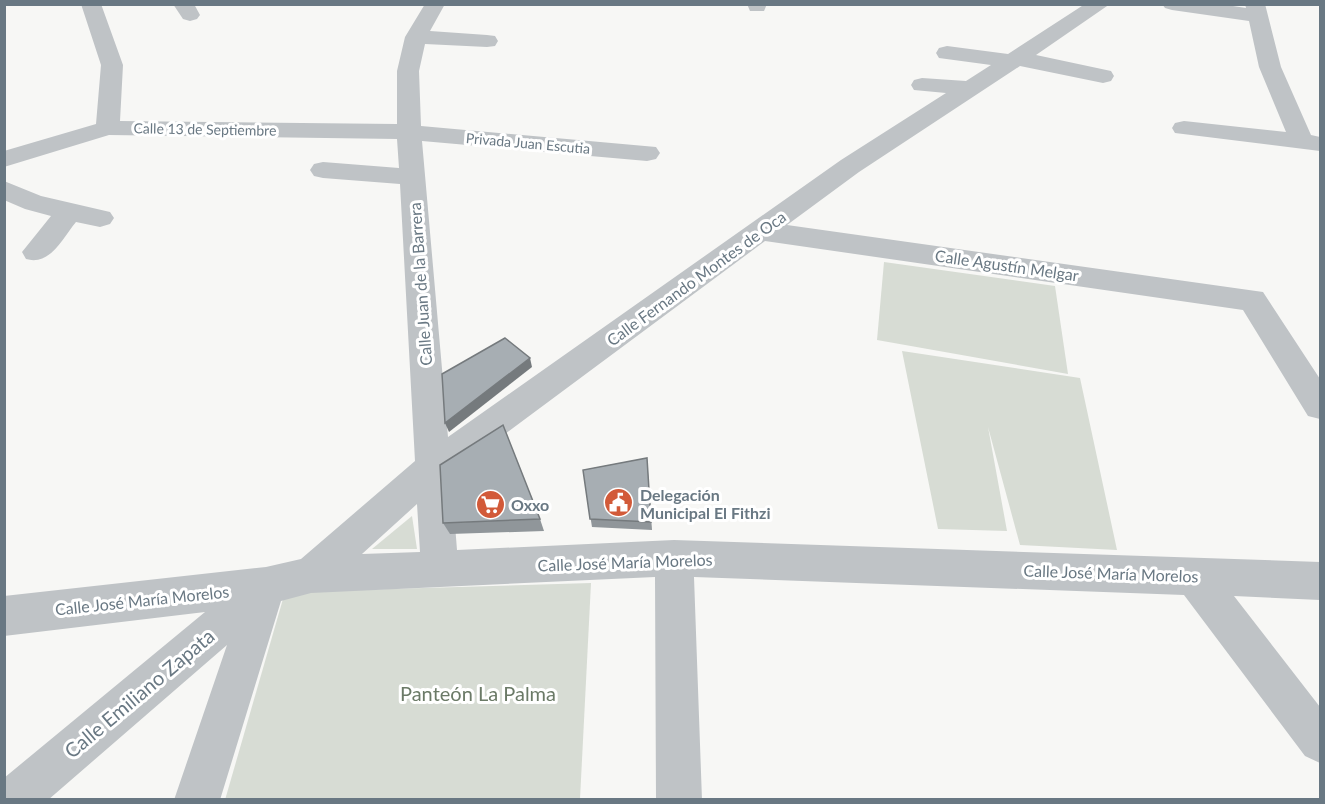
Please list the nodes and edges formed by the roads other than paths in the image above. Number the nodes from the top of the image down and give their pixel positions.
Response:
1 (435, 4) edge
2 (1100, 4) edge
3 (1172, 4) edge
4 (92, 6) edge
5 (1257, 10) edge
6 (416, 38) junction
7 (488, 41) dead end
8 (947, 53) dead end
9 (1015, 60) junction
10 (1103, 76) dead end
11 (922, 85) dead end
12 (970, 88) junction
13 (108, 128) junction
14 (1184, 128) dead end
15 (409, 132) junction
16 (1311, 143) edge
17 (647, 153) dead end
18 (4, 159) edge
19 (323, 170) dead end
20 (412, 177) junction
21 (6, 191) edge
22 (71, 210) junction
23 (100, 218) dead end
24 (761, 231) junction
25 (36, 252) dead end
26 (1306, 359) edge
27 (1320, 406) edge
28 (432, 468) junction
29 (674, 558) junction
30 (440, 569) junction
31 (310, 575) junction
32 (1193, 575) junction
33 (1320, 581) edge
34 (266, 586) junction
35 (4, 616) edge
36 (1320, 741) edge
37 (13, 800) edge
38 (197, 800) edge
39 (679, 800) edge

1 - 6 street, Calle Juan de la Barrera
2 - 9 street, Calle Fernando Montes de Oca
3 - 5 street
4 - 13 street
5 - 16 street
6 - 7 street
6 - 15 street, Calle Juan de la Barrera
8 - 9 street
9 - 10 street
9 - 12 street, Calle Fernando Montes de Oca
11 - 12 street
12 - 24 street, Calle Fernando Montes de Oca
13 - 15 street, Calle 13 de Septiembre
13 - 18 street, Calle 13 de Septiembre
14 - 16 street
15 - 17 street, Privada Juan Escutia
15 - 20 street, Calle Juan de la Barrera
19 - 20 street
20 - 28 street, Calle Juan de la Barrera
21 - 22 street
22 - 23 street
22 - 25 street
24 - 26 street, Calle Agustín Melgar
24 - 28 street, Calle Fernando Montes de Oca
26 - 27 street
28 - 30 street, Calle Juan de la Barrera
28 - 31 street, Calle Fernando Montes de Oca
29 - 30 street, Calle José María Morelos
29 - 32 street, Calle José María Morelos
29 - 39 street
30 - 31 street, Calle José María Morelos
31 - 34 street, Calle José María Morelos
32 - 33 street, Calle José María Morelos
32 - 36 street
34 - 35 street, Calle José María Morelos
34 - 37 street, Calle Emiliano Zapata
34 - 38 street

